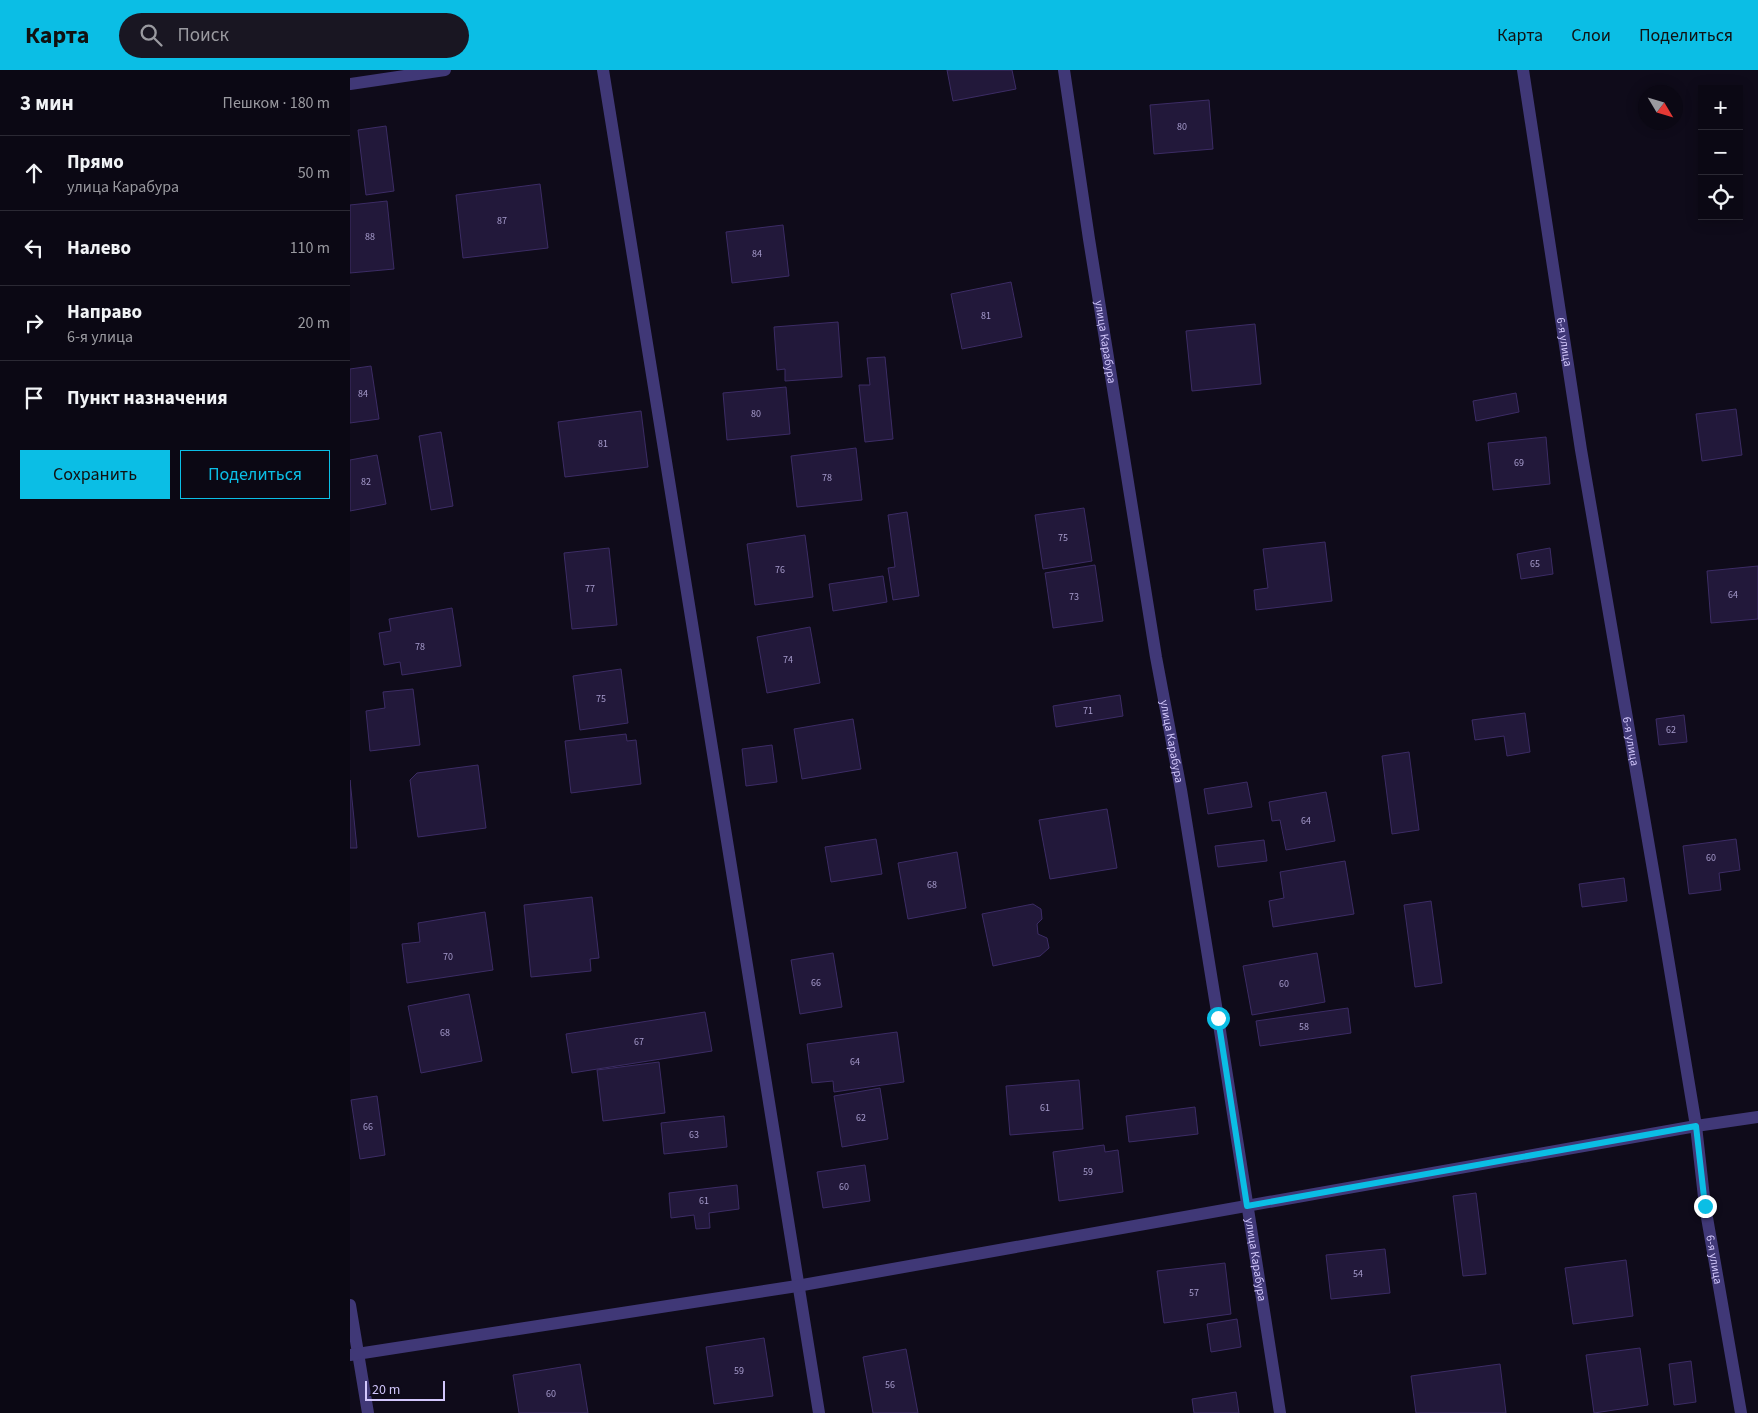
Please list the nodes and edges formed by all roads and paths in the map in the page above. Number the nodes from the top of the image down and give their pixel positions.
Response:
1 (445, 70) edge
2 (604, 70) edge
3 (1064, 70) edge
4 (1523, 70) edge
5 (350, 84) edge
6 (1758, 1117) edge
7 (1696, 1126) junction
8 (1247, 1206) junction
9 (797, 1286) junction
10 (350, 1305) edge
11 (354, 1354) edge
12 (368, 1413) edge
13 (819, 1413) edge
14 (1280, 1413) edge
15 (1741, 1413) edge

1 - 5 street
2 - 9 street
3 - 8 street, улица Карабура
4 - 7 street, 6-я улица
6 - 7 street
7 - 8 street
7 - 15 street, 6-я улица
8 - 9 street
8 - 14 street, улица Карабура
9 - 11 street
9 - 13 street
10 - 11 street
11 - 12 street

